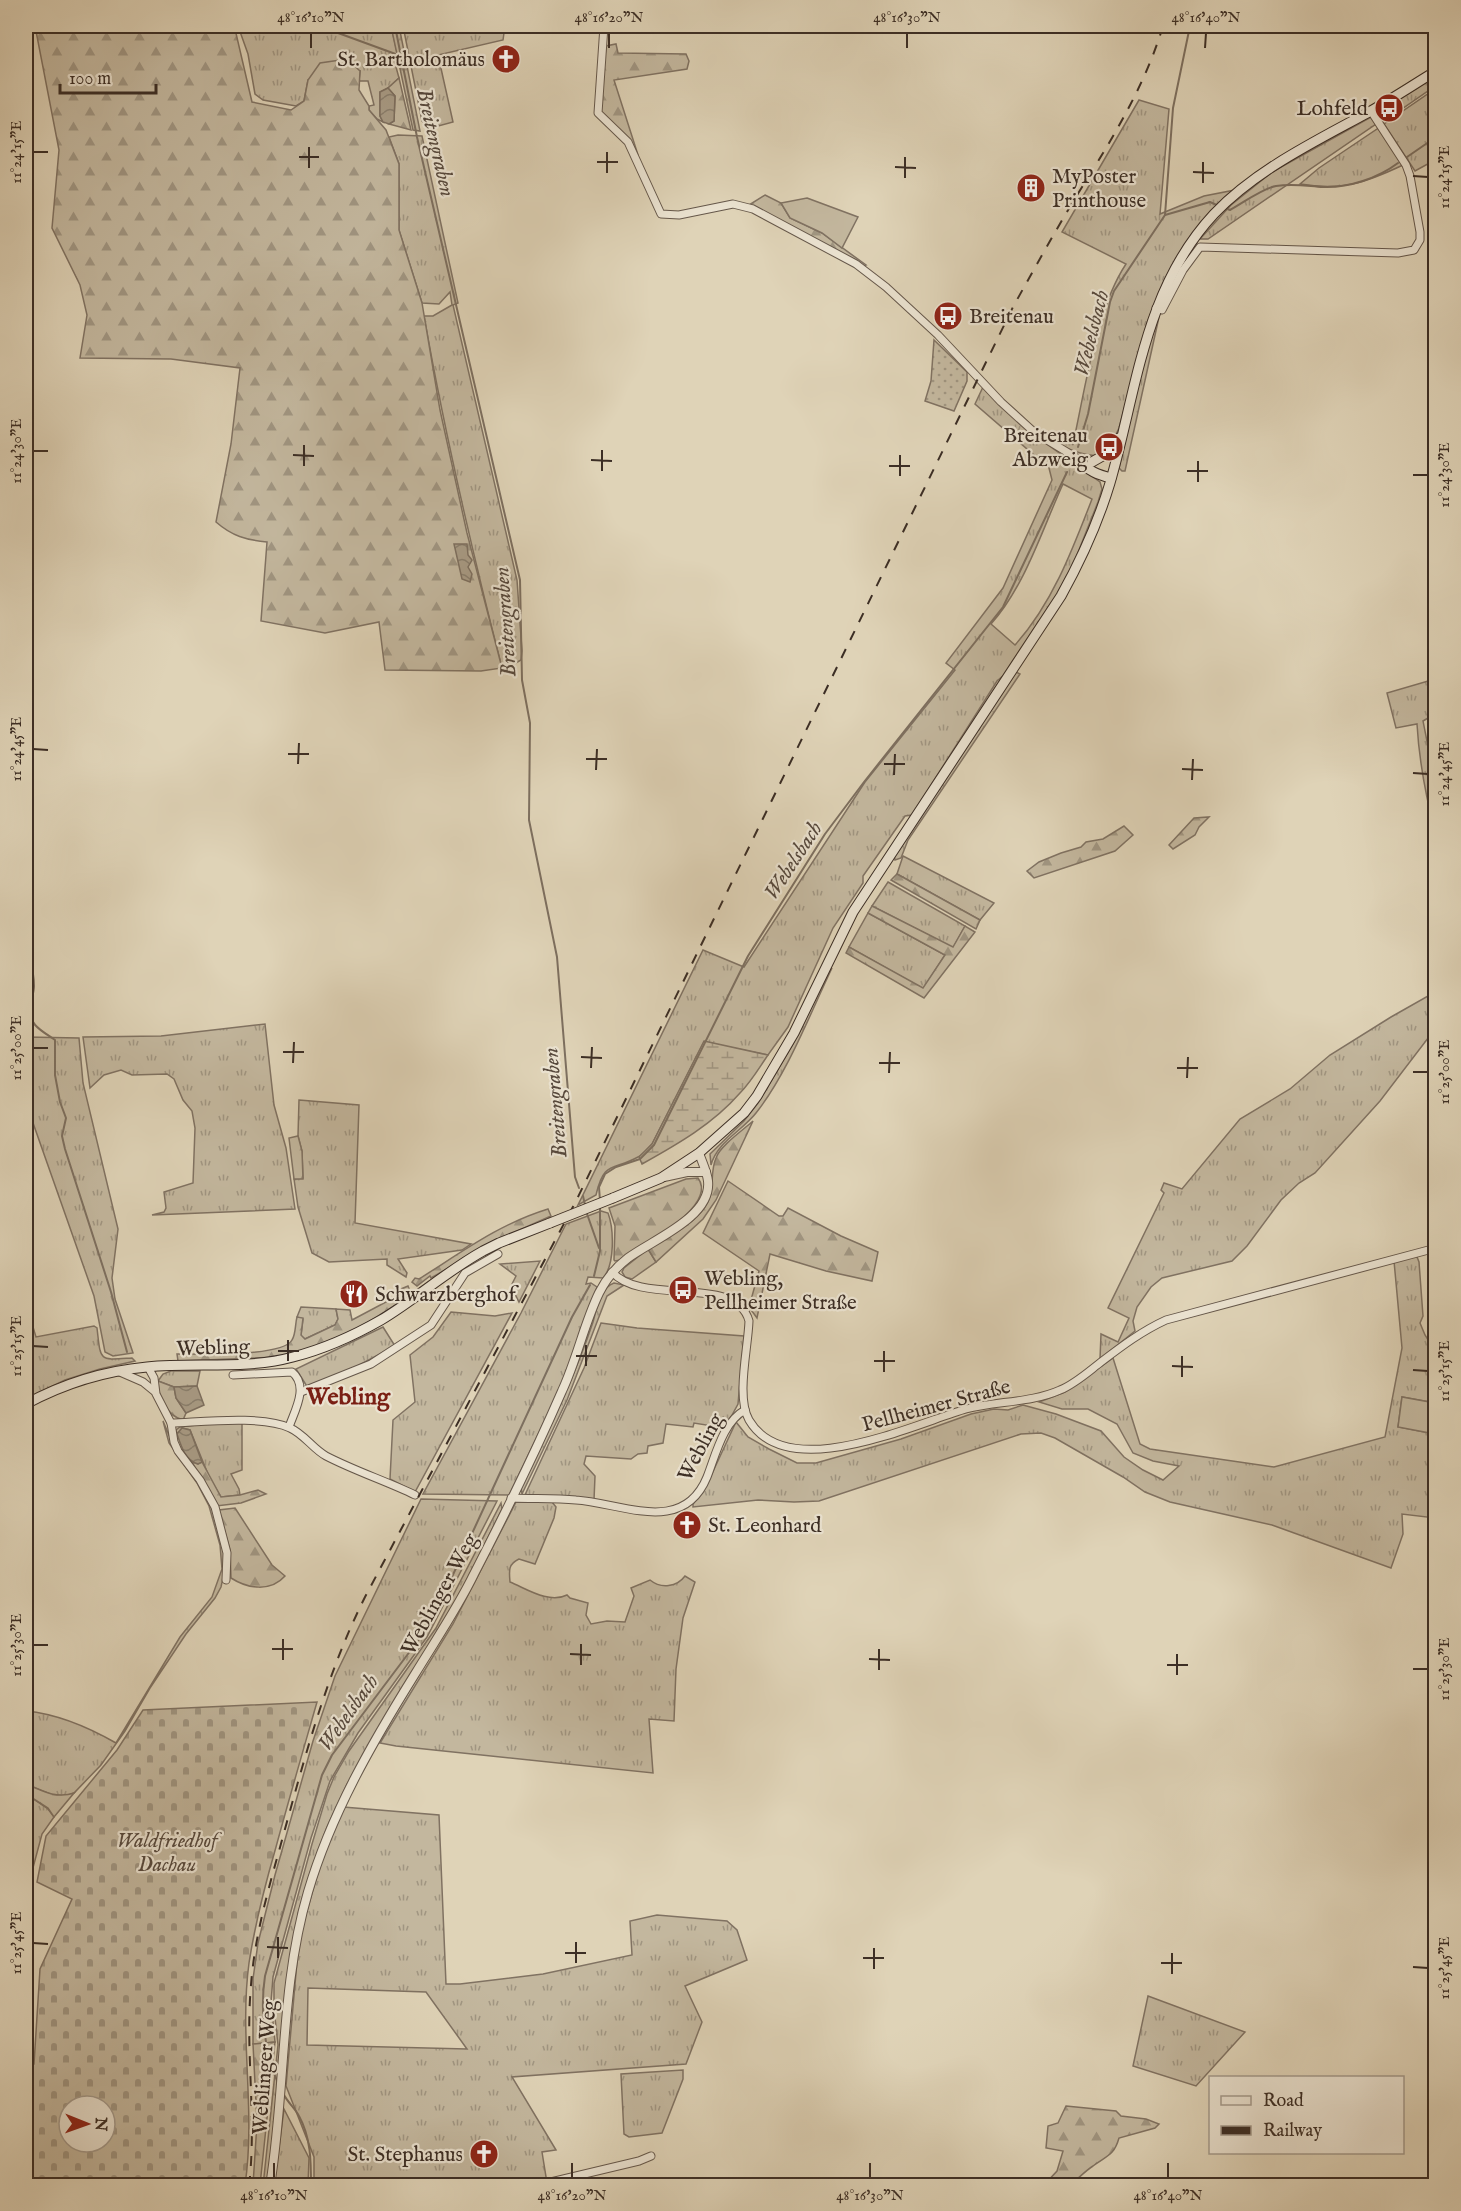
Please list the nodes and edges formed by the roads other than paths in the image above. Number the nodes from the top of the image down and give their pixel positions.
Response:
1 (604, 26) edge
2 (1436, 72) edge
3 (1371, 111) junction
4 (1156, 308) junction
5 (1123, 432) junction
6 (1080, 460) junction
7 (1092, 462) junction
8 (1112, 474) junction
9 (699, 1154) junction
10 (706, 1172) junction
11 (661, 1178) junction
12 (1436, 1248) edge
13 (498, 1254) dead end
14 (612, 1272) junction
15 (148, 1367) junction
16 (120, 1371) junction
17 (233, 1375) dead end
18 (151, 1388) junction
19 (301, 1392) junction
20 (26, 1404) edge
21 (745, 1410) junction
22 (171, 1423) junction
23 (289, 1427) junction
24 (415, 1494) dead end
25 (511, 1498) junction
26 (226, 1580) dead end
27 (26, 1883) edge
28 (26, 1892) edge
29 (651, 2156) dead end
30 (270, 2186) edge
31 (534, 2186) edge

1 - 6 street
2 - 3 main road, Webling
3 - 4 main road, Webling
3 - 4 street
4 - 5 main road, Webling
5 - 7 main road
5 - 8 main road, Webling
6 - 7 main road
6 - 8 main road
7 - 8 main road
8 - 9 main road, Webling
9 - 10 street
9 - 11 main road, Webling
10 - 11 street
10 - 14 street, Weblinger Weg
11 - 15 main road, Webling, bridge
12 - 21 street, Pellheimer Straße
13 - 19 street
14 - 21 street
14 - 25 street, Weblinger Weg
15 - 16 main road
15 - 18 street, Webling
16 - 18 street
16 - 20 main road
17 - 19 street, Webling
18 - 22 street, Webling
19 - 23 street
21 - 25 street, Webling
22 - 23 street
22 - 26 street, Webling
23 - 24 street
25 - 30 street, Weblinger Weg
27 - 28 street
29 - 31 street

